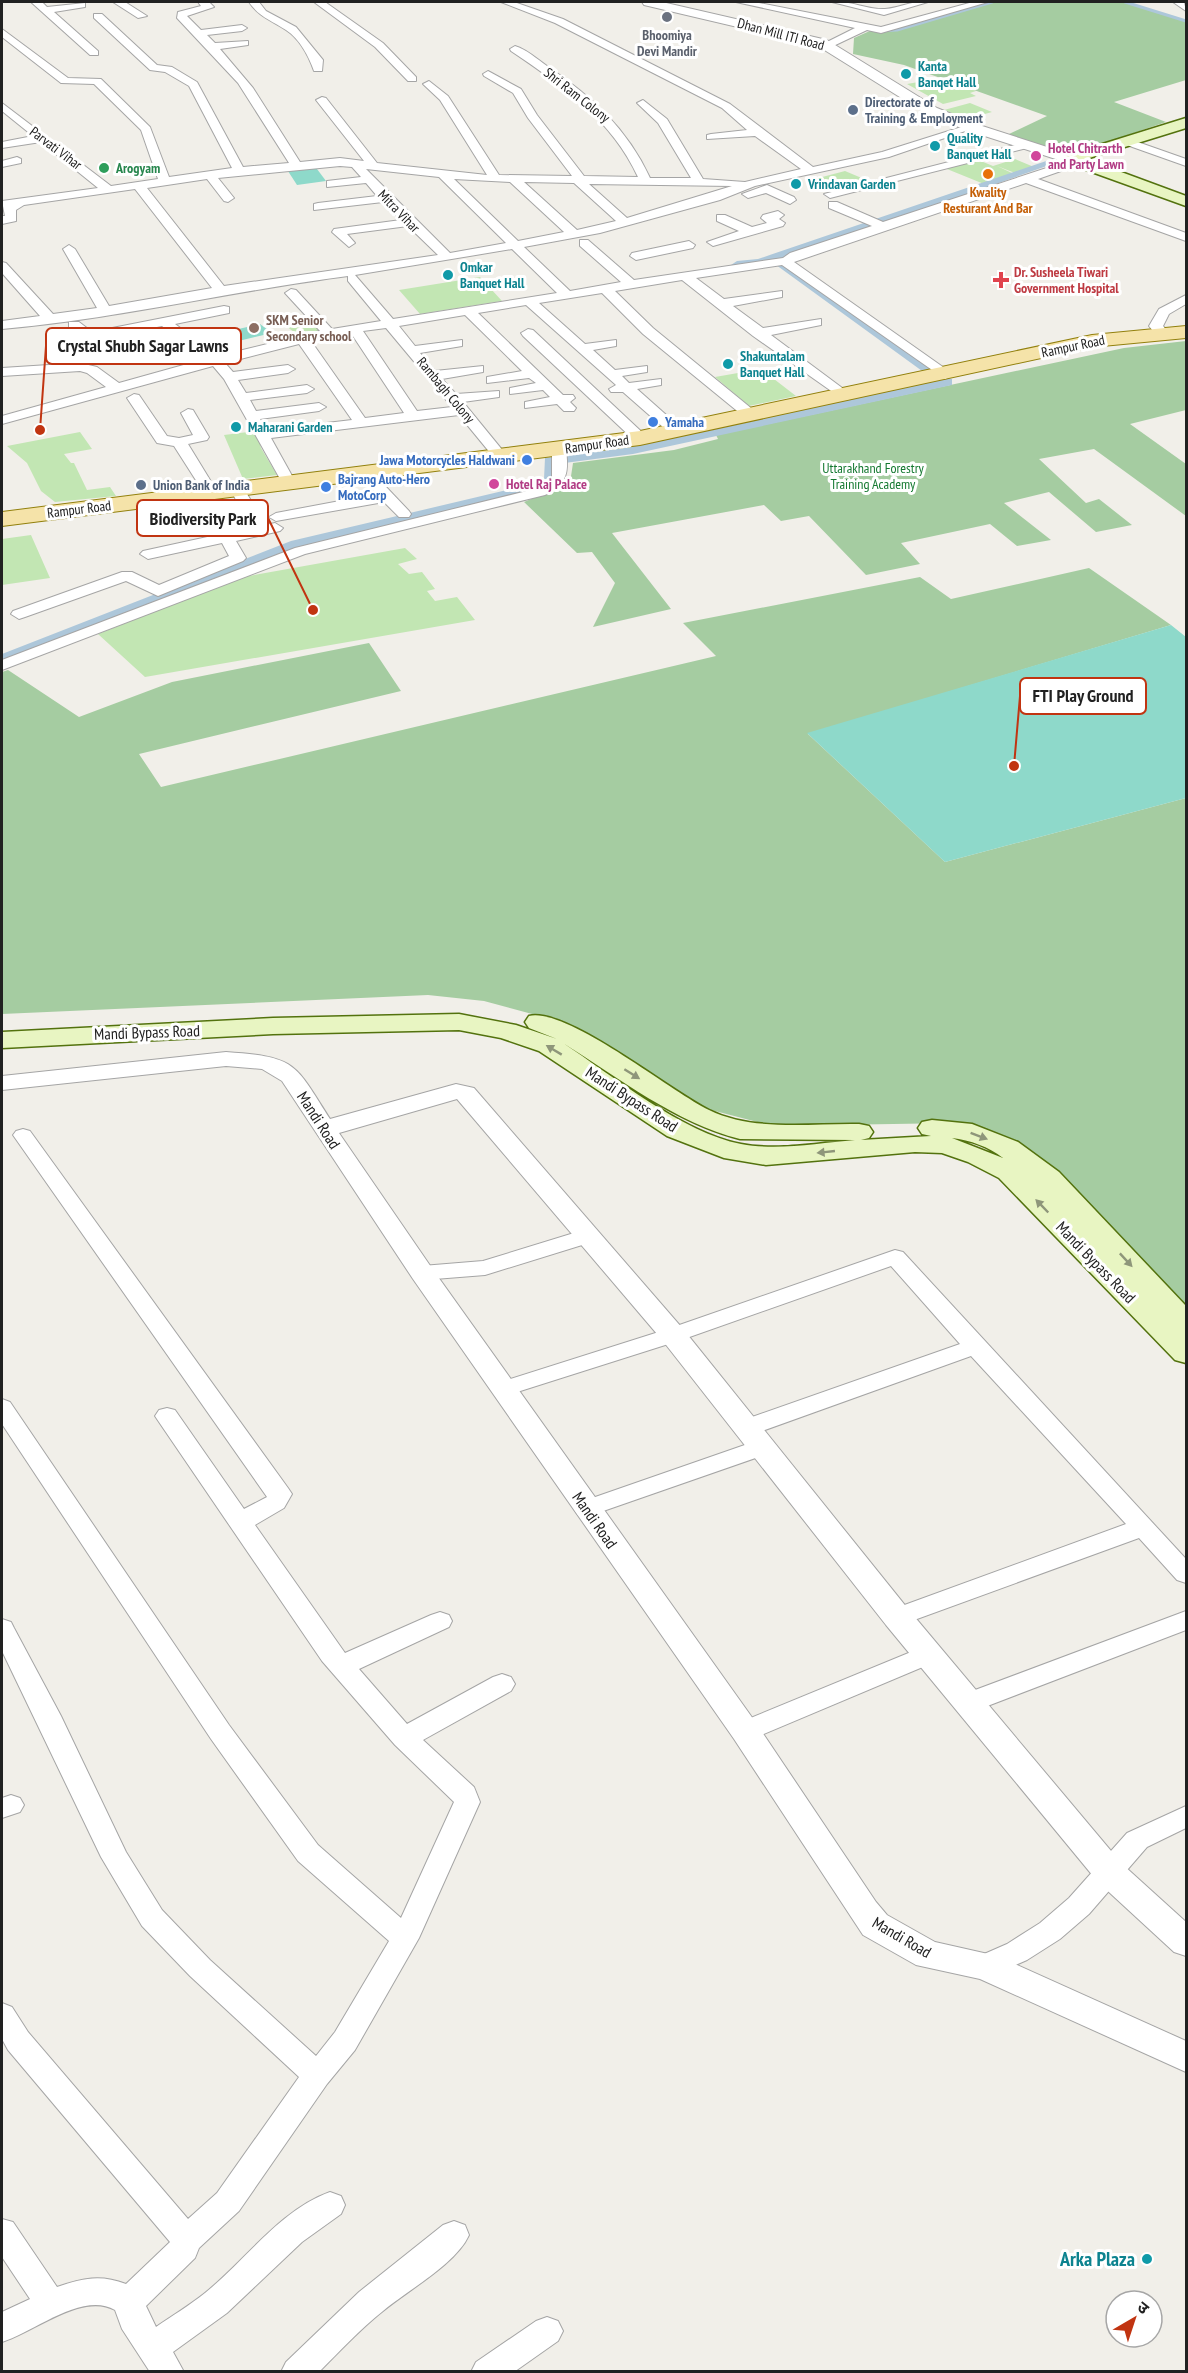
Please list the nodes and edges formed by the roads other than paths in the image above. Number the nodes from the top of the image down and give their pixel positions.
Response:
1 (36, 2) edge
2 (118, 2) edge
3 (203, 2) edge
4 (254, 2) edge
5 (320, 2) edge
6 (506, 2) edge
7 (648, 2) edge
8 (741, 2) edge
9 (831, 2) edge
10 (837, 2) edge
11 (923, 2) edge
12 (983, 2) edge
13 (1178, 2) edge
14 (81, 5) dead end
15 (1186, 8) edge
16 (46, 10) junction
17 (801, 14) junction
18 (98, 16) dead end
19 (142, 16) dead end
20 (866, 27) junction
21 (242, 28) dead end
22 (2, 32) edge
23 (200, 33) junction
24 (244, 43) dead end
25 (828, 46) junction
26 (210, 47) junction
27 (515, 49) dead end
28 (94, 53) dead end
29 (318, 69) dead end
30 (488, 74) dead end
31 (412, 79) dead end
32 (711, 82) dead end
33 (429, 84) dead end
34 (685, 87) junction
35 (322, 100) dead end
36 (643, 103) dead end
37 (3, 109) edge
38 (23, 123) junction
39 (1186, 123) edge
40 (2, 127) edge
41 (971, 127) junction
42 (757, 132) junction
43 (711, 137) dead end
44 (43, 138) junction
45 (1128, 142) junction
46 (4, 145) dead end
47 (1027, 145) junction
48 (17, 161) dead end
49 (1074, 161) junction
50 (354, 162) junction
51 (1186, 163) edge
52 (2, 164) edge
53 (372, 164) junction
54 (296, 165) junction
55 (239, 171) junction
56 (811, 171) junction
57 (210, 175) junction
58 (443, 175) junction
59 (1024, 178) junction
60 (369, 179) junction
61 (496, 179) junction
62 (513, 179) junction
63 (578, 179) junction
64 (165, 182) junction
65 (700, 183) junction
66 (752, 183) junction
67 (331, 184) dead end
68 (140, 186) junction
69 (648, 188) junction
70 (109, 190) junction
71 (5, 192) dead end
72 (727, 193) junction
73 (228, 198) dead end
74 (386, 198) junction
75 (790, 200) dead end
76 (1186, 201) edge
77 (19, 204) junction
78 (2, 205) edge
79 (318, 207) dead end
80 (672, 209) junction
81 (778, 214) dead end
82 (721, 218) dead end
83 (2, 220) edge
84 (410, 222) junction
85 (625, 222) junction
86 (1147, 223) junction
87 (879, 225) junction
88 (1129, 228) dead end
89 (703, 230) dead end
90 (753, 232) junction
91 (573, 233) junction
92 (1186, 237) edge
93 (723, 239) junction
94 (349, 243) dead end
95 (584, 243) dead end
96 (511, 244) junction
97 (69, 249) dead end
98 (636, 256) dead end
99 (447, 257) junction
100 (745, 259) junction
101 (779, 261) junction
102 (714, 264) junction
103 (2, 266) edge
104 (685, 276) junction
105 (353, 278) dead end
106 (630, 283) junction
107 (605, 289) junction
108 (220, 290) junction
109 (291, 292) dead end
110 (565, 294) junction
111 (777, 294) dead end
112 (1186, 299) edge
113 (530, 302) junction
114 (721, 304) junction
115 (105, 310) junction
116 (224, 310) dead end
117 (468, 311) junction
118 (50, 319) junction
119 (77, 320) junction
120 (164, 322) junction
121 (389, 322) junction
122 (816, 322) dead end
123 (2, 325) edge
124 (355, 329) junction
125 (328, 332) junction
126 (1186, 332) edge
127 (758, 333) junction
128 (1162, 333) junction
129 (2, 339) edge
130 (303, 339) junction
131 (457, 343) dead end
132 (611, 344) dead end
133 (505, 347) junction
134 (583, 348) junction
135 (412, 350) junction
136 (214, 359) junction
137 (288, 369) dead end
138 (478, 369) dead end
139 (642, 369) dead end
140 (2, 372) edge
141 (532, 373) junction
142 (612, 374) junction
143 (945, 375) junction
144 (432, 376) junction
145 (230, 377) junction
146 (577, 380) junction
147 (657, 382) dead end
148 (116, 386) junction
149 (545, 386) junction
150 (626, 387) junction
151 (307, 389) dead end
152 (515, 391) dead end
153 (592, 393) junction
154 (844, 396) junction
155 (243, 397) junction
156 (134, 398) dead end
157 (564, 404) junction
158 (457, 405) junction
159 (530, 405) dead end
160 (319, 407) dead end
161 (188, 412) dead end
162 (252, 416) junction
163 (413, 416) junction
164 (752, 416) junction
165 (2, 420) edge
166 (361, 423) junction
167 (676, 432) junction
168 (261, 435) junction
169 (640, 438) junction
170 (179, 442) junction
171 (501, 457) junction
172 (560, 457) junction
173 (365, 473) junction
174 (289, 483) junction
175 (237, 489) junction
176 (211, 493) junction
177 (387, 497) junction
178 (404, 514) dead end
179 (2, 519) edge
180 (226, 538) junction
181 (148, 554) dead end
182 (19, 614) dead end
183 (2, 664) edge
184 (2, 1024) edge
185 (2, 1040) edge
186 (2, 1083) edge
187 (324, 1129) junction
188 (23, 1135) dead end
189 (587, 1236) junction
190 (422, 1273) junction
191 (1186, 1324) edge
192 (673, 1335) junction
193 (975, 1347) junction
194 (1186, 1353) edge
195 (506, 1388) junction
196 (2, 1407) edge
197 (167, 1416) dead end
198 (754, 1437) junction
199 (586, 1509) junction
200 (240, 1522) junction
201 (1144, 1527) junction
202 (1186, 1574) edge
203 (897, 1617) junction
204 (1186, 1620) edge
205 (440, 1621) dead end
206 (2, 1628) edge
207 (927, 1654) junction
208 (341, 1666) junction
209 (502, 1684) dead end
210 (968, 1703) junction
211 (746, 1731) junction
212 (404, 1738) junction
213 (1186, 1816) edge
214 (1110, 1873) junction
215 (405, 1938) junction
216 (1186, 1942) edge
217 (985, 1966) junction
218 (2, 2015) edge
219 (1186, 2057) edge
220 (317, 2075) junction
221 (330, 2205) dead end
222 (2, 2232) edge
223 (454, 2235) dead end
224 (187, 2240) junction
225 (129, 2302) junction
226 (50, 2303) junction
227 (2, 2328) edge
228 (547, 2331) dead end
229 (163, 2365) edge
230 (297, 2372) edge
231 (487, 2372) edge

1 - 16 street
2 - 19 street
3 - 23 street
4 - 29 street
5 - 31 street
6 - 34 street
7 - 25 street, Dhan Mill ITI Road
8 - 17 street
9 - 17 street
10 - 11 street
12 - 20 street
13 - 15 street
14 - 16 street
16 - 28 street
17 - 20 street
18 - 55 street
20 - 25 street
21 - 23 street
22 - 64 street
23 - 26 street
24 - 26 street
25 - 41 street, Dhan Mill ITI Road
26 - 54 street
27 - 69 street, Shri Ram Colony
30 - 63 street
32 - 34 street
33 - 61 street
34 - 42 street
35 - 53 street
36 - 65 street
37 - 38 street, Parvati Vihar
38 - 40 street
38 - 44 street, Parvati Vihar
39 - 45 main road
41 - 47 street, Dhan Mill ITI Road
41 - 56 street
42 - 43 street
42 - 56 street
44 - 46 street
44 - 70 street, Parvati Vihar
45 - 49 main road
45 - 51 street
47 - 49 street, Dhan Mill ITI Road
47 - 87 street
48 - 52 street
49 - 59 street
49 - 76 main road
50 - 53 street
50 - 54 street
50 - 60 street, Mitra Vihar
53 - 58 street
54 - 55 street
55 - 57 street
56 - 66 street
57 - 64 street
57 - 73 street
58 - 61 street
58 - 96 street
59 - 86 street
59 - 87 street
60 - 67 street
60 - 74 street, Mitra Vihar
61 - 62 street
62 - 63 street
62 - 91 street
63 - 69 street
63 - 85 street
64 - 68 street
65 - 66 street
65 - 69 street
66 - 72 street
68 - 70 street
68 - 108 street
69 - 80 street
70 - 77 street
71 - 77 street
72 - 75 street
72 - 80 street
74 - 79 street
74 - 84 street, Mitra Vihar
77 - 78 street
77 - 83 street
80 - 85 street
81 - 90 street
82 - 90 street
84 - 94 street
84 - 99 street, Mitra Vihar
85 - 91 street
86 - 88 street
86 - 92 street
87 - 101 street
89 - 93 street
90 - 93 street
91 - 96 street
93 - 100 street
95 - 106 street
96 - 99 street
96 - 110 street
97 - 115 street
98 - 102 street
99 - 108 street
100 - 101 street
100 - 102 street
101 - 143 street
102 - 104 street
103 - 118 street
104 - 106 street
104 - 114 street
105 - 121 street, Rambagh Colony
106 - 107 street
107 - 110 street
107 - 164 street
108 - 115 street
109 - 125 street
110 - 113 street
111 - 114 street
112 - 128 street
113 - 117 street
113 - 134 street
114 - 127 street
115 - 119 street
116 - 120 street
117 - 121 street
117 - 133 street
118 - 119 street
118 - 123 street
119 - 120 street
119 - 129 street
120 - 136 street
121 - 124 street
121 - 135 street, Rambagh Colony
122 - 127 street
124 - 125 street
124 - 163 street
125 - 130 street
126 - 128 main road, Rampur Road
127 - 154 street
128 - 143 main road, Rampur Road
130 - 136 street
130 - 166 street
131 - 135 street
132 - 134 street
133 - 141 street
133 - 146 street
134 - 142 street
135 - 144 street, Rambagh Colony
136 - 145 street
136 - 148 street
137 - 145 street
138 - 144 street
139 - 142 street
140 - 148 street
141 - 149 street
141 - 158 street
142 - 146 street
142 - 150 street
143 - 154 main road, Rampur Road
144 - 158 street, Rambagh Colony
145 - 155 street
146 - 153 street
147 - 150 street
148 - 165 street
149 - 152 street
149 - 157 street
150 - 153 street
150 - 167 street
151 - 155 street
153 - 157 street
153 - 169 street
154 - 164 main road, Rampur Road
155 - 162 street
156 - 170 street
157 - 159 street
158 - 163 street
158 - 171 street, Rambagh Colony
160 - 162 street
161 - 170 street
162 - 168 street
163 - 166 street
164 - 167 main road, Rampur Road
166 - 168 street
167 - 169 main road, Rampur Road
168 - 174 street
169 - 172 main road, Rampur Road
170 - 176 street
171 - 172 main road, Rampur Road
171 - 173 main road, Rampur Road
172 - 183 street
173 - 174 main road, Rampur Road
173 - 177 street
174 - 175 main road, Rampur Road
175 - 176 main road, Rampur Road
175 - 180 street
176 - 179 main road, Rampur Road
177 - 178 street
177 - 180 street
180 - 181 street
180 - 182 street
184 -> 191 main road, Mandi Bypass Road
194 -> 185 main road, Mandi Bypass Road
186 - 187 street, Mandi Road
187 - 189 street
187 - 190 street, Mandi Road
188 - 200 street
189 - 190 street
189 - 192 street
190 - 195 street, Mandi Road
192 - 193 street
192 - 195 street
192 - 198 street
193 - 198 street
193 - 201 street
195 - 199 street, Mandi Road
196 - 215 street
197 - 200 street
198 - 199 street
198 - 203 street
199 - 211 street, Mandi Road
200 - 208 street
201 - 202 street
201 - 203 street
203 - 207 street
204 - 210 street
205 - 208 street
206 - 220 street
207 - 210 street
207 - 211 street
208 - 212 street
209 - 212 street
210 - 214 street
211 - 217 street, Mandi Road
212 - 215 street
213 - 214 street
214 - 216 street
214 - 217 street
215 - 220 street
217 - 219 street, Mandi Road
218 - 224 street
220 - 224 street
221 - 229 street
222 - 226 street
223 - 230 street
224 - 225 street
225 - 226 street
225 - 229 street
226 - 227 street
228 - 231 street

